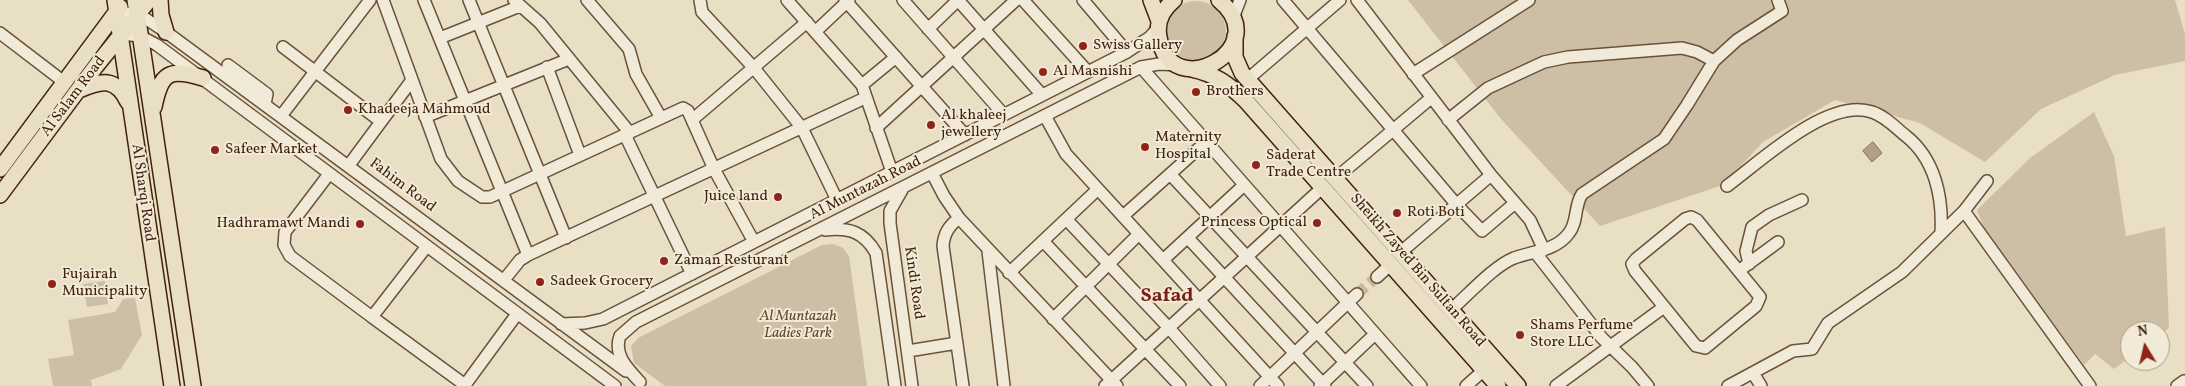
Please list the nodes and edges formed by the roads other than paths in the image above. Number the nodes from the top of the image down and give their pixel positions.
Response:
1 (149, 0) edge
2 (160, 0) edge
3 (370, 0) edge
4 (383, 0) edge
5 (424, 0) edge
6 (469, 0) edge
7 (587, 0) edge
8 (700, 0) edge
9 (787, 0) edge
10 (903, 0) edge
11 (958, 0) edge
12 (1016, 0) edge
13 (1023, 0) edge
14 (1083, 0) edge
15 (1152, 0) edge
16 (1174, 0) edge
17 (1219, 0) edge
18 (1240, 0) edge
19 (1283, 0) edge
20 (1340, 0) edge
21 (1357, 0) edge
22 (1529, 0) edge
23 (1778, 0) edge
24 (847, 1) edge
25 (117, 3) edge
26 (517, 3) edge
27 (136, 7) edge
28 (1233, 18) junction
29 (478, 22) junction
30 (807, 22) junction
31 (1159, 24) junction
32 (1307, 28) junction
33 (928, 29) junction
34 (984, 30) junction
35 (166, 32) junction
36 (815, 32) junction
37 (0, 33) edge
38 (121, 34) junction
39 (140, 36) junction
40 (1235, 36) junction
41 (440, 38) junction
42 (283, 47) dead end
43 (1127, 52) junction
44 (896, 57) junction
45 (954, 58) junction
46 (569, 59) junction
47 (1714, 61) junction
48 (228, 65) dead end
49 (1141, 67) junction
50 (1185, 67) junction
51 (548, 68) junction
52 (754, 68) junction
53 (314, 71) junction
54 (1088, 72) junction
55 (1413, 74) junction
56 (203, 78) junction
57 (1248, 79) junction
58 (412, 80) junction
59 (64, 82) junction
60 (504, 85) junction
61 (862, 85) junction
62 (921, 86) junction
63 (78, 91) junction
64 (1042, 96) junction
65 (866, 98) junction
66 (1431, 98) junction
67 (465, 100) junction
68 (265, 104) junction
69 (130, 107) junction
70 (1004, 115) junction
71 (152, 116) junction
72 (282, 116) junction
73 (1045, 116) junction
74 (425, 117) junction
75 (661, 118) junction
76 (692, 120) junction
77 (1448, 120) junction
78 (380, 121) junction
79 (802, 128) junction
80 (876, 128) junction
81 (1394, 130) junction
82 (627, 134) junction
83 (965, 135) junction
84 (1207, 141) junction
85 (580, 155) junction
86 (349, 165) junction
87 (1, 167) edge
88 (714, 168) junction
89 (892, 172) junction
90 (932, 173) junction
91 (329, 174) junction
92 (540, 174) junction
93 (1171, 175) junction
94 (1491, 175) junction
95 (1336, 178) junction
96 (1987, 181) dead end
97 (1243, 186) junction
98 (1728, 186) dead end
99 (904, 187) junction
100 (1322, 188) junction
101 (1098, 190) junction
102 (502, 192) junction
103 (0, 195) edge
104 (655, 196) junction
105 (837, 200) junction
106 (1802, 200) dead end
107 (1515, 203) junction
108 (1456, 204) junction
109 (1964, 211) junction
110 (1123, 216) junction
111 (1210, 217) junction
112 (960, 218) junction
113 (1067, 220) junction
114 (1279, 226) junction
115 (818, 230) junction
116 (1941, 233) junction
117 (1139, 234) junction
118 (566, 238) junction
119 (1188, 238) junction
120 (1043, 241) junction
121 (754, 242) junction
122 (1778, 242) dead end
123 (454, 244) junction
124 (427, 246) junction
125 (988, 251) junction
126 (1540, 251) junction
127 (1401, 252) junction
128 (528, 255) junction
129 (440, 256) junction
130 (1247, 257) junction
131 (1163, 260) junction
132 (1108, 264) junction
133 (1749, 264) junction
134 (1390, 265) junction
135 (1739, 271) junction
136 (1009, 273) junction
137 (692, 274) junction
138 (1377, 277) tunnel mouth
139 (1225, 278) junction
140 (504, 280) junction
141 (1086, 286) junction
142 (654, 294) junction
143 (1357, 294) tunnel mouth
144 (1200, 300) junction
145 (1348, 302) junction
146 (1664, 306) junction
147 (1452, 309) junction
148 (660, 310) junction
149 (517, 314) junction
150 (372, 317) junction
151 (1053, 319) junction
152 (561, 324) junction
153 (1170, 328) junction
154 (1317, 332) junction
155 (1376, 334) junction
156 (957, 344) junction
157 (1611, 346) junction
158 (1145, 349) junction
159 (908, 351) junction
160 (1295, 353) junction
161 (1345, 362) junction
162 (1484, 370) junction
163 (1753, 373) junction
164 (1270, 377) junction
165 (643, 384) edge
166 (1111, 384) edge
167 (466, 385) edge
168 (1323, 385) edge
169 (172, 386) edge
170 (193, 386) edge
171 (614, 386) edge
172 (895, 386) edge
173 (912, 386) edge
174 (963, 386) edge
175 (1004, 386) edge
176 (1180, 386) edge
177 (1220, 386) edge
178 (1260, 386) edge
179 (1278, 386) edge
180 (1367, 386) edge
181 (1421, 386) edge
182 (1466, 386) edge
183 (1498, 386) edge
184 (1518, 386) edge
185 (1556, 386) edge
186 (1648, 386) edge
187 (1728, 386) edge
188 (1761, 386) edge
189 (2090, 386) edge
190 (2177, 386) edge
191 (2184, 386) edge

1 - 27 main road, Al Salam Road
2 - 35 main road
3 - 53 street
4 - 58 street
5 - 41 street
6 - 29 street
7 - 75 street
8 - 52 street
9 - 30 street
10 - 33 street
11 - 33 street
11 - 34 street
12 - 34 street
13 - 54 street
14 - 43 street
15 - 31 main road
16 - 31 main road
17 - 28 main road
18 - 28 street
19 - 32 street
20 - 32 street
21 - 55 street
22 - 55 street
23 - 47 street
24 - 36 street
24 - 44 street
25 - 27 street
25 - 38 main road, Al Sharqi Road
25 - 59 main road, Al Salam Road
26 - 29 street
26 - 46 street
27 - 35 street, Fahim Road
27 - 38 main road, Al Salam Road
27 - 39 main road, Al Sharqi Road
28 - 40 main road, Sheikh Zayed Bin Sultan Road
29 - 41 street
29 - 60 street
30 - 36 street
30 - 52 street
31 - 43 street, Al Muntazah Road
31 - 50 main road
32 - 57 street
32 - 81 street
33 - 45 street
34 - 45 street
34 - 64 street
35 - 68 street, Fahim Road
36 - 61 street
37 - 59 street
38 - 39 street
38 - 63 main road, Al Salam Road
38 - 69 main road, Al Sharqi Road
39 - 56 street
39 - 71 main road, Al Sharqi Road
40 - 50 main road
40 - 57 main road, Sheikh Zayed Bin Sultan Road
41 - 67 street
42 - 53 street
43 - 54 street, Al Muntazah Road
44 - 61 street
44 - 62 street
45 - 62 street
45 - 70 street
46 - 51 street
46 - 82 street
47 - 77 street
47 - 126 street
48 - 68 street
49 - 50 street, Al Muntazah Road
49 - 73 street, Al Muntazah Road
49 - 84 street
50 - 100 main road, Sheikh Zayed Bin Sultan Road
51 - 60 street
51 - 85 street
52 - 76 street
52 - 79 street
53 - 72 street
53 - 78 street
54 - 64 street, Al Muntazah Road
55 - 66 street
56 - 71 main road
56 - 91 street
57 - 95 main road, Sheikh Zayed Bin Sultan Road
58 - 74 street
58 - 78 street
59 - 87 main road, Al Salam Road
60 - 67 street
60 - 92 street
61 - 65 street
62 - 80 street
62 - 83 street
63 - 69 main road
63 - 103 main road, Al Salam Road
64 - 70 street, Al Muntazah Road
65 - 79 street
65 - 80 street
66 - 77 street
66 - 81 street
67 - 74 street
67 - 102 street
68 - 72 street, Fahim Road
69 - 169 main road, Al Sharqi Road
70 - 83 street, Al Muntazah Road
71 - 170 main road, Al Sharqi Road
72 - 86 street, Fahim Road
73 - 90 street, Al Muntazah Road
73 - 101 street
74 - 102 street
75 - 76 street
75 - 82 street
76 - 88 street
77 - 94 street
78 - 86 street
79 - 88 street
79 - 105 street
80 - 89 street
81 - 95 street
81 - 108 street
82 - 85 street
82 - 104 street
83 - 89 street, Al Muntazah Road
84 - 93 street
84 - 97 street
85 - 92 street
86 - 123 street, Fahim Road
88 - 104 street
88 - 121 street
89 - 105 street, Al Muntazah Road
90 - 99 street, Al Muntazah Road
90 - 112 street
91 - 124 street
91 - 150 street
92 - 102 street
92 - 118 street
93 - 110 street
93 - 111 street
94 - 107 street
94 - 108 street
95 - 127 main road, Sheikh Zayed Bin Sultan Road
96 - 109 street
97 - 111 street
97 - 114 street
98 - 116 street
99 - 115 street, Al Muntazah Road
99 - 159 street, Kindi Road
100 - 114 street
100 - 134 main road, Sheikh Zayed Bin Sultan Road
101 - 110 street
101 - 113 street
102 - 128 street
104 - 118 street
104 - 137 street
105 - 121 street, Al Muntazah Road
106 - 133 street
107 - 108 street
107 - 126 street
108 - 127 street
109 - 116 street
109 - 189 street
110 - 117 street
111 - 119 street
111 - 130 street
112 - 125 street
112 - 156 street
113 - 120 street
113 - 132 street
114 - 130 street
114 - 145 street
115 - 148 street, Al Muntazah Road
115 - 172 street
116 - 163 street
117 - 131 street
117 - 132 street
118 - 128 street
119 - 131 street
119 - 139 street
120 - 136 street
120 - 141 street
121 - 137 street, Al Muntazah Road
122 - 133 street
123 - 129 street
123 - 140 street, Fahim Road
124 - 129 street
124 - 150 street
125 - 136 street
125 - 175 street
126 - 147 street
126 - 157 street
127 - 147 main road, Sheikh Zayed Bin Sultan Road
128 - 140 street
129 - 149 street
130 - 139 street
130 - 154 street
131 - 144 street
132 - 141 street
132 - 153 street
133 - 135 street
134 - 138 street
134 - 162 main road, Sheikh Zayed Bin Sultan Road
135 - 146 street
135 - 146 street
136 - 151 street
137 - 142 street, Al Muntazah Road
139 - 144 street
139 - 160 street
140 - 152 street, Fahim Road
141 - 151 street
141 - 158 street
142 - 148 street
142 - 152 street, Al Muntazah Road
143 - 145 street
144 - 153 street
144 - 164 street
145 - 154 street
145 - 155 street
146 - 157 street
147 - 184 main road, Sheikh Zayed Bin Sultan Road
148 - 165 street, Al Muntazah Road
149 - 167 street
149 - 171 street
150 - 167 street
151 - 166 street
152 - 165 street, Fahim Road
153 - 158 street
153 - 177 street
154 - 160 street
154 - 161 street
155 - 161 street
155 - 181 street
156 - 159 street
156 - 174 street
157 - 185 street
157 - 186 street
158 - 166 street
158 - 176 street
159 - 173 street, Kindi Road
160 - 164 street
160 - 168 street
161 - 168 street
161 - 180 street
162 - 182 street
162 - 183 main road, Sheikh Zayed Bin Sultan Road
163 - 187 street
163 - 188 street
164 - 178 street
164 - 179 street
190 - 191 street

